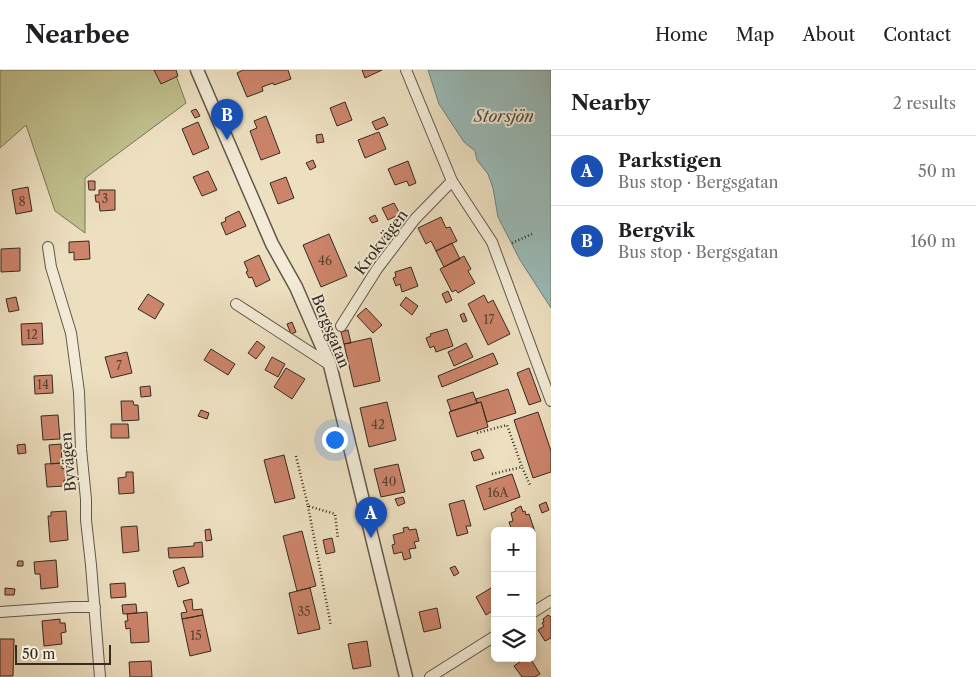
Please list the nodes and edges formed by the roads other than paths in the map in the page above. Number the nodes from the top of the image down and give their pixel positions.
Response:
1 (197, 70) edge
2 (406, 70) edge
3 (452, 181) junction
4 (48, 247) dead end
5 (236, 304) dead end
6 (341, 326) dead end
7 (330, 365) junction
8 (551, 401) edge
9 (551, 601) edge
10 (94, 607) junction
11 (536, 610) edge
12 (0, 612) edge
13 (491, 639) edge
14 (100, 677) edge
15 (406, 677) edge
16 (430, 677) edge

1 - 7 street, Bergsgatan
2 - 3 street
3 - 6 street, Krokvägen
3 - 8 street
4 - 10 street, Byvägen
5 - 7 street
7 - 15 street, Bergsgatan
9 - 11 street
10 - 12 street
10 - 14 street, Byvägen
13 - 16 street

